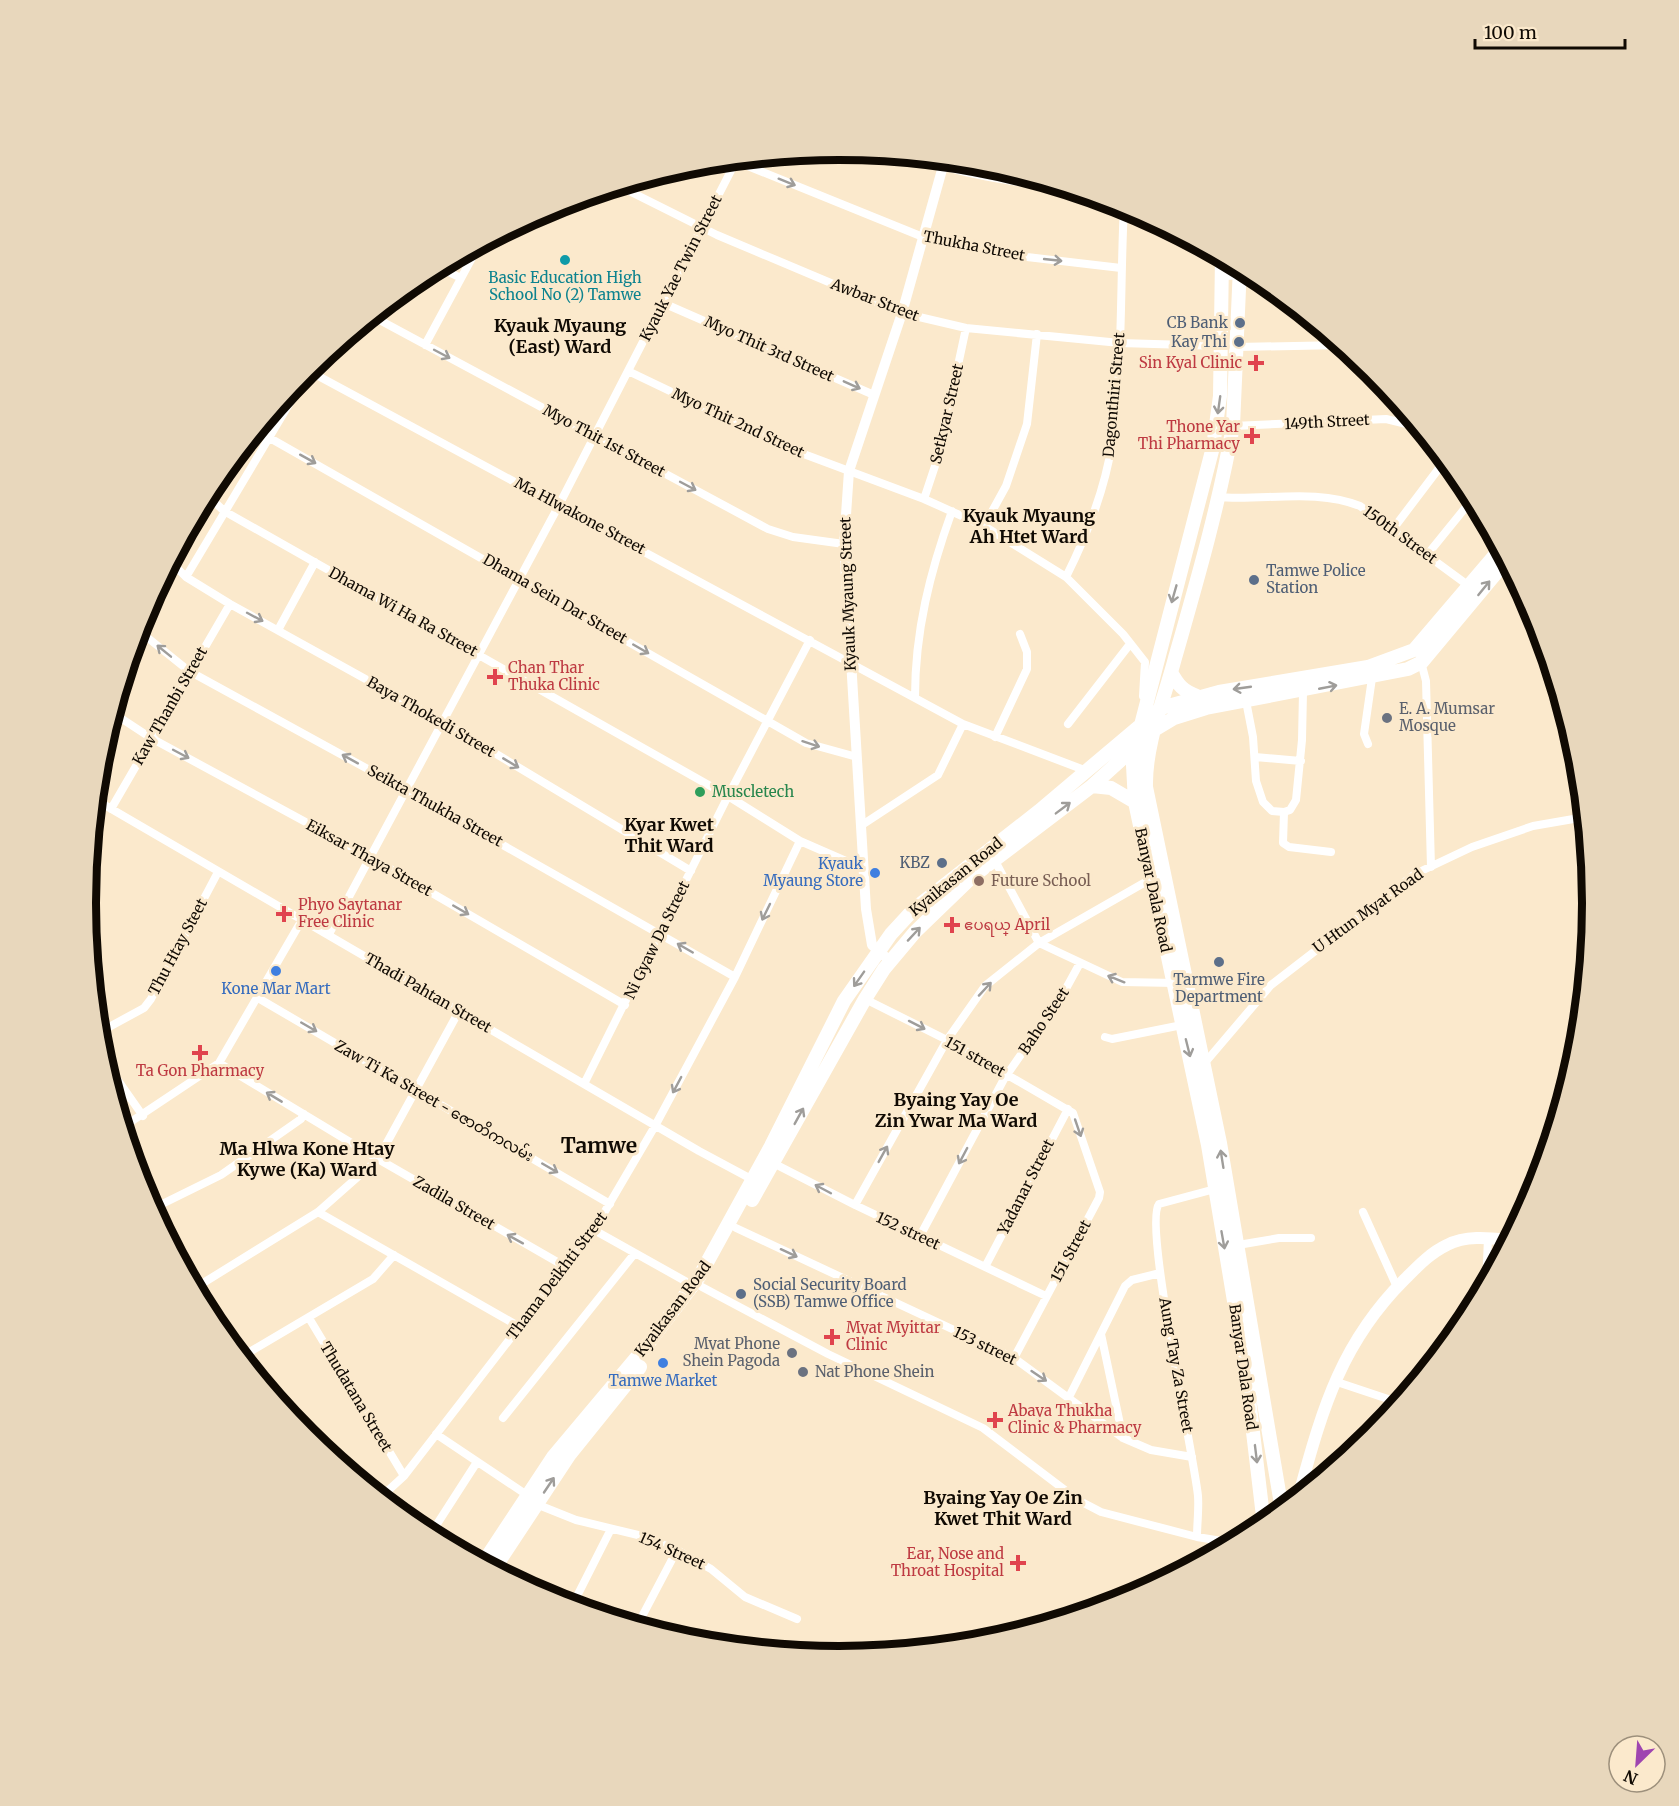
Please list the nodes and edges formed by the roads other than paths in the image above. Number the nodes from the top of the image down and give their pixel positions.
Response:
1 (748, 165) edge
2 (943, 167) edge
3 (731, 168) edge
4 (960, 170) edge
5 (1025, 183) edge
6 (628, 191) edge
7 (1123, 216) edge
8 (702, 227) junction
9 (923, 237) junction
10 (473, 256) edge
11 (1222, 266) edge
12 (1121, 268) junction
13 (448, 272) edge
14 (1233, 273) edge
15 (1222, 276) junction
16 (1239, 276) edge
17 (461, 278) junction
18 (663, 303) junction
19 (902, 313) junction
20 (379, 320) edge
21 (966, 328) junction
22 (1037, 334) junction
23 (1120, 343) junction
24 (425, 345) junction
25 (1331, 345) edge
26 (1222, 346) junction
27 (1237, 347) junction
28 (628, 371) junction
29 (320, 372) edge
30 (874, 395) junction
31 (286, 407) edge
32 (1407, 424) edge
33 (1233, 426) junction
34 (264, 433) edge
35 (595, 436) junction
36 (268, 437) junction
37 (1441, 466) edge
38 (849, 471) junction
39 (1217, 497) junction
40 (924, 499) junction
41 (214, 502) edge
42 (559, 505) junction
43 (1467, 505) edge
44 (224, 511) junction
45 (952, 511) junction
46 (984, 526) junction
47 (1393, 529) junction
48 (843, 544) junction
49 (1496, 554) edge
50 (1427, 555) junction
51 (315, 562) junction
52 (1502, 566) edge
53 (176, 567) edge
54 (186, 577) junction
55 (1066, 577) junction
56 (520, 579) junction
57 (1469, 586) junction
58 (230, 604) junction
59 (278, 630) junction
60 (1020, 634) dead end
61 (146, 636) edge
62 (810, 640) junction
63 (1130, 644) junction
64 (1414, 650) junction
65 (479, 655) junction
66 (1422, 662) junction
67 (850, 663) junction
68 (189, 671) junction
69 (1172, 672) junction
70 (1372, 678) junction
71 (1303, 692) junction
72 (1197, 696) junction
73 (915, 697) junction
74 (1246, 700) junction
75 (1161, 708) junction
76 (120, 717) edge
77 (443, 722) junction
78 (768, 722) junction
79 (1141, 723) junction
80 (963, 724) junction
81 (1068, 724) dead end
82 (1154, 730) junction
83 (995, 737) junction
84 (151, 738) junction
85 (1137, 744) junction
86 (1368, 744) dead end
87 (857, 757) junction
88 (1255, 757) junction
89 (1301, 761) junction
90 (1087, 771) junction
91 (1092, 786) junction
92 (406, 790) junction
93 (728, 796) junction
94 (1134, 802) junction
95 (102, 804) edge
96 (111, 809) junction
97 (1284, 812) junction
98 (1578, 818) edge
99 (862, 825) junction
100 (800, 840) junction
101 (1331, 852) dead end
102 (370, 857) junction
103 (995, 861) junction
104 (1431, 867) junction
105 (862, 868) junction
106 (691, 871) junction
107 (218, 872) junction
108 (1151, 886) junction
109 (1167, 890) junction
110 (303, 918) junction
111 (660, 933) junction
112 (329, 934) junction
113 (1039, 943) junction
114 (878, 952) junction
115 (890, 961) junction
116 (1080, 963) junction
117 (735, 977) junction
118 (1180, 982) junction
119 (258, 998) junction
120 (865, 999) junction
121 (624, 1005) junction
122 (459, 1011) junction
123 (1182, 1025) junction
124 (107, 1028) edge
125 (1106, 1037) dead end
126 (946, 1040) junction
127 (219, 1063) junction
128 (1205, 1063) junction
129 (1195, 1074) junction
130 (1006, 1076) junction
131 (118, 1080) edge
132 (584, 1084) junction
133 (417, 1091) junction
134 (1068, 1108) junction
135 (304, 1114) junction
136 (142, 1116) junction
137 (129, 1123) edge
138 (655, 1126) junction
139 (378, 1159) junction
140 (773, 1163) junction
141 (757, 1182) junction
142 (1215, 1189) junction
143 (610, 1204) junction
144 (161, 1205) edge
145 (855, 1205) junction
146 (318, 1212) junction
147 (1363, 1212) dead end
148 (736, 1228) junction
149 (594, 1230) junction
150 (920, 1236) junction
151 (1311, 1238) dead end
152 (1488, 1238) junction
153 (1502, 1239) edge
154 (1238, 1245) junction
155 (635, 1253) junction
156 (394, 1255) junction
157 (566, 1267) junction
158 (985, 1267) junction
159 (1487, 1268) edge
160 (1160, 1273) junction
161 (201, 1284) edge
162 (698, 1286) junction
163 (1397, 1287) junction
164 (1046, 1296) junction
165 (309, 1318) junction
166 (520, 1327) junction
167 (1246, 1333) junction
168 (1101, 1334) junction
169 (247, 1352) edge
170 (1014, 1358) junction
171 (1334, 1381) junction
172 (1068, 1397) junction
173 (1391, 1400) edge
174 (503, 1418) dead end
175 (436, 1434) junction
176 (1123, 1438) junction
177 (1192, 1457) junction
178 (477, 1462) junction
179 (404, 1476) junction
180 (1278, 1485) junction
181 (1302, 1485) edge
182 (1298, 1488) edge
183 (386, 1492) edge
184 (532, 1500) junction
185 (1281, 1501) edge
186 (1263, 1514) edge
187 (435, 1527) edge
188 (611, 1529) junction
189 (1197, 1537) junction
190 (1221, 1541) edge
191 (677, 1550) junction
192 (487, 1557) edge
193 (497, 1563) edge
194 (576, 1598) edge
195 (797, 1618) dead end
196 (641, 1619) edge

1 -> 9 street, Thukha Street
2 - 9 street, Kyauk Myaung Street
3 - 8 street, Kyauk Yae Twin Street
4 - 5 street
6 - 8 street, Awbar Street
7 - 12 street, Dagonthiri Street
8 - 18 street, Kyauk Yae Twin Street
8 - 19 street, Awbar Street
9 -> 12 street, Thukha Street
9 - 19 street, Kyauk Myaung Street
10 - 17 street
11 - 15 main road, Banyar Dala Road
12 - 23 street, Dagonthiri Street
13 - 17 street
14 - 15 street
15 - 26 main road, Banyar Dala Road
16 - 27 main road, Banyar Dala Road
17 - 24 street
18 - 28 street, Kyauk Yae Twin Street
18 -> 30 street, Myo Thit 3rd Street
19 - 21 street, Awbar Street
19 - 30 street, Kyauk Myaung Street
20 - 24 street, Myo Thit 1st Street
21 - 22 street, Awbar Street
21 - 40 street, Setkyar Street
22 - 23 street, Awbar Street
22 - 46 street
23 - 26 street, Awbar Street
23 - 55 street, Dagonthiri Street
24 -> 35 street, Myo Thit 1st Street
25 - 27 street
26 -> 79 main road, Banyar Dala Road
27 - 33 main road, Banyar Dala Road
28 - 35 street, Kyauk Yae Twin Street
28 - 38 street, Myo Thit 2nd Street
29 - 42 street, Ma Hlwakone Street
30 - 38 street, Kyauk Myaung Street
31 - 36 street
32 - 33 street, 149th Street
33 - 39 main road, Banyar Dala Road
34 - 36 street, Dhama Sein Dar Street
35 - 42 street, Kyauk Yae Twin Street
35 -> 48 street, Myo Thit 1st Street
36 - 44 street
36 -> 56 street, Dhama Sein Dar Street
37 - 47 street
38 - 40 street, Myo Thit 2nd Street
38 - 48 street, Kyauk Myaung Street
39 - 47 street, 150th Street
39 - 69 main road, Banyar Dala Road
40 - 45 street, Myo Thit 2nd Street
41 - 44 street, Dhama Wi Ha Ra Street
42 - 56 street, Kyauk Yae Twin Street
42 - 62 street, Ma Hlwakone Street
43 - 50 street
44 - 51 street, Dhama Wi Ha Ra Street
44 - 54 street
45 - 46 street, Myo Thit 2nd Street
45 - 73 street
46 - 55 street, Myo Thit 2nd Street
47 - 50 street, 150th Street
48 - 67 street, Kyauk Myaung Street
49 - 57 main road, Kyaikasan Road
50 - 57 street, 150th Street
51 - 59 street
51 - 65 street, Dhama Wi Ha Ra Street
66 -> 52 main road, Kyaikasan Road
53 - 54 street, Baya Thokedi Street
54 - 58 street, Baya Thokedi Street
55 - 63 street, Myo Thit 2nd Street
56 - 65 street, Kyauk Yae Twin Street
56 -> 78 street, Dhama Sein Dar Street
57 - 64 main road, Kyaikasan Road
58 -> 59 street, Baya Thokedi Street
58 - 68 street, Kaw Thanbi Street
59 - 77 street, Baya Thokedi Street
60 - 83 street
68 -> 61 street, Seikta Thukha Street
62 - 67 street, Ma Hlwakone Street
62 - 78 street, Ni Gyaw Da Street
63 - 79 street, Myo Thit 2nd Street
63 - 81 street
64 - 66 street
64 -> 72 main road, Kyaikasan Road
65 - 77 street, Kyauk Yae Twin Street
65 - 93 street, Dhama Wi Ha Ra Street
66 - 70 main road, Kyaikasan Road
66 - 104 street
67 - 73 street, Ma Hlwakone Street
67 - 87 street, Kyauk Myaung Street
68 - 84 street, Kaw Thanbi Street
92 -> 68 street, Seikta Thukha Street
69 - 72 main road
69 - 75 main road, Banyar Dala Road
71 -> 70 main road, Kyaikasan Road
70 - 86 street
71 - 74 main road, Kyaikasan Road
71 - 89 street
72 - 75 main road, Kyaikasan Road
73 - 80 street, Ma Hlwakone Street
74 - 82 main road, Kyaikasan Road
74 - 88 street
75 - 79 main road, Kyaikasan Road
75 - 82 main road, Banyar Dala Road
76 - 84 street, Eiksar Thaya Street
77 - 92 street, Kyauk Yae Twin Street
77 -> 106 street, Baya Thokedi Street
78 -> 87 street, Dhama Sein Dar Street
78 - 93 street, Ni Gyaw Da Street
79 - 85 main road, Banyar Dala Road
79 - 90 main road, Kyaikasan Road
80 - 83 street, Ma Hlwakone Street
80 - 99 street
82 - 85 main road, Kyaikasan Road
82 - 109 main road, Banyar Dala Road
83 - 90 street, Ma Hlwakone Street
84 - 96 street, Kaw Thanbi Street
84 -> 102 street, Eiksar Thaya Street
85 - 91 main road, Kyaikasan Road
85 - 94 main road, Banyar Dala Road
87 - 99 street, Kyauk Myaung Street
88 - 89 street
88 - 97 street
89 - 97 street
90 - 114 main road, Kyaikasan Road
91 - 94 main road
103 -> 91 main road, Kyaikasan Road
92 - 102 street, Kyauk Yae Twin Street
92 - 111 street, Seikta Thukha Street
93 - 100 street, Dhama Wi Ha Ra Street
93 - 106 street, Ni Gyaw Da Street
94 - 108 main road, Banyar Dala Road
95 - 96 street, Thadi Pahtan Street
96 - 107 street, Thadi Pahtan Street
97 - 101 street
98 - 104 street, U Htun Myat Road
99 - 105 street, Kyauk Myaung Street
100 - 105 street, Dhama Wi Ha Ra Street
100 -> 117 street, Thama Deikhti Street
102 - 112 street, Kyauk Yae Twin Street
102 -> 121 street, Eiksar Thaya Street
103 - 113 street
115 -> 103 main road, Kyaikasan Road
104 - 128 street, U Htun Myat Road
105 - 114 street, Kyauk Myaung Street
106 - 111 street, Ni Gyaw Da Street
107 - 110 street, Thadi Pahtan Street
107 - 124 street, Thu Htay Steet
108 - 109 main road
108 - 113 street
108 - 118 main road, Banyar Dala Road
109 - 118 main road, Banyar Dala Road
110 - 112 street, Thadi Pahtan Street
110 - 119 street
117 -> 111 street, Seikta Thukha Street
111 - 121 street, Ni Gyaw Da Street
112 - 122 street, Thadi Pahtan Street
113 - 116 street
126 -> 113 street
114 - 115 street
114 -> 141 main road, Kyaikasan Road
115 - 120 main road, Kyaikasan Road
118 -> 116 street
116 - 130 street, Baho Steet
117 -> 138 street, Thama Deikhti Street
118 - 123 main road, Banyar Dala Road
118 - 128 main road, Banyar Dala Road
119 - 127 street
119 -> 133 street, Zaw Ti Ka Street - ဇောတိကလမ်း
120 -> 126 street, 151 street
140 -> 120 main road, Kyaikasan Road
121 - 132 street, Ni Gyaw Da Street
122 - 132 street, Thadi Pahtan Street
122 - 133 street
123 - 125 street
123 -> 129 main road, Banyar Dala Road
126 - 130 street, 151 street
145 -> 126 street
135 -> 127 street, Zadila Street
127 - 136 street
128 - 129 street, U Htun Myat Road
154 -> 128 main road, Banyar Dala Road
129 - 142 main road, Banyar Dala Road
130 - 134 street, 151 street
130 -> 150 street, Baho Steet
131 - 136 street
132 - 138 street, Thadi Pahtan Street
133 - 139 street
133 -> 143 street, Zaw Ti Ka Street - ဇောတိကလမ်း
134 - 158 street, Yadanar Street
134 -> 164 street, 151 Street
135 - 139 street, Zadila Street
135 - 144 street
136 - 137 street
138 - 141 street, Thadi Pahtan Street
138 - 143 street, Thama Deikhti Street
139 - 146 street
157 -> 139 street, Zadila Street
140 - 141 main road, Kyaikasan Road
145 -> 140 street, 152 street
141 - 148 main road, Kyaikasan Road
141 - 162 main road, Kyaikasan Road
142 - 160 street, Aung Tay Za Street
142 -> 167 main road, Banyar Dala Road
143 - 149 street, Thama Deikhti Street
145 - 150 street, 152 street
146 - 156 street
146 - 161 street
147 - 163 street
148 - 162 main road, Kyaikasan Road
148 -> 170 street, 153 street
149 - 155 street
149 - 157 street, Thama Deikhti Street
150 - 158 street, 152 street
151 - 154 street
152 - 153 main road
152 - 159 street
152 - 163 main road
154 - 167 main road, Banyar Dala Road
155 - 162 street
155 - 174 street
156 - 165 street
156 - 166 street
157 - 166 street, Thama Deikhti Street
158 - 164 street, 152 street
160 - 168 street
160 - 177 street, Aung Tay Za Street
162 - 184 main road, Kyaikasan Road
162 - 189 street
163 - 171 main road
164 - 170 street, 151 Street
165 - 169 street
165 - 179 street, Thudatana Street
166 - 175 street, Thama Deikhti Street
167 - 180 main road, Banyar Dala Road
167 -> 186 main road, Banyar Dala Road
168 - 172 street
168 - 176 street
170 -> 172 street, 153 street
171 - 173 street
171 - 181 main road
172 - 176 street, 153 street
175 - 178 street, 154 Street
175 - 179 street, Thama Deikhti Street
176 - 177 street, 153 street
177 - 189 street, Aung Tay Za Street
178 - 184 street, 154 Street
178 - 187 street
179 - 183 street, Thama Deikhti Street
180 - 182 main road
180 - 185 main road, Banyar Dala Road
184 - 188 street, 154 Street
184 - 192 main road, Kyaikasan Road
184 - 193 main road, Kyaikasan Road
188 - 191 street, 154 Street
188 - 194 street
189 - 190 street
191 - 195 street, 154 Street
191 - 196 street

